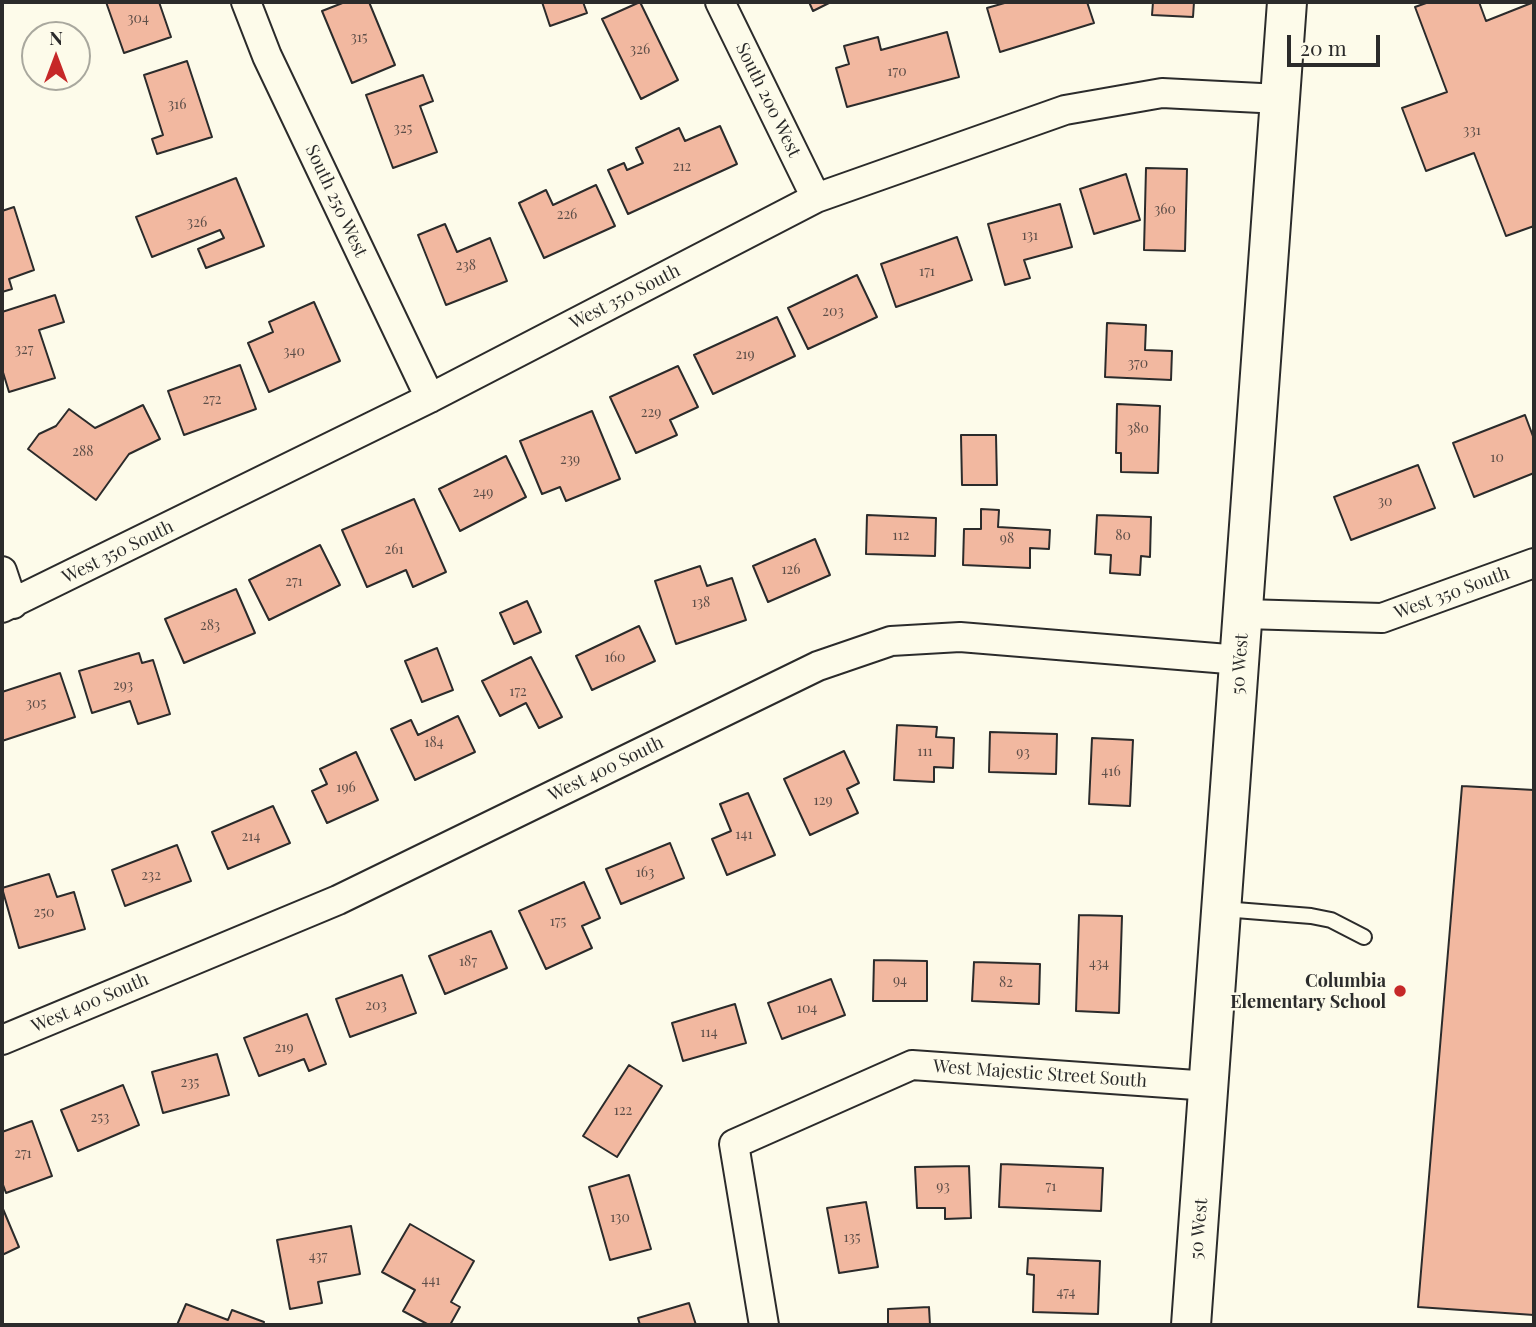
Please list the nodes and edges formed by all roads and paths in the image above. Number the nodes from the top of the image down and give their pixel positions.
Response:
1 (246, 2) edge
2 (720, 2) edge
3 (1287, 2) edge
4 (1280, 99) junction
5 (816, 198) junction
6 (430, 398) junction
7 (1534, 563) edge
8 (2, 571) edge
9 (7, 606) edge
10 (1244, 614) junction
11 (1240, 660) junction
12 (1223, 909) junction
13 (1364, 937) dead end
14 (2, 1040) edge
15 (1210, 1086) junction
16 (764, 1325) edge
17 (1191, 1325) edge

1 - 6 street, South 250 West
2 - 5 street, South 200 West
3 - 4 street, 50 West
4 - 5 street, West 350 South
4 - 10 street, 50 West
5 - 6 street, West 350 South
6 - 9 street, West 350 South
7 - 10 street, West 350 South
8 - 9 street
10 - 11 street, 50 West
11 - 12 street, 50 West
11 - 14 street, West 400 South
12 - 13 lane
12 - 15 street, 50 West
15 - 16 street, West Majestic Street South
15 - 17 street, 50 West

